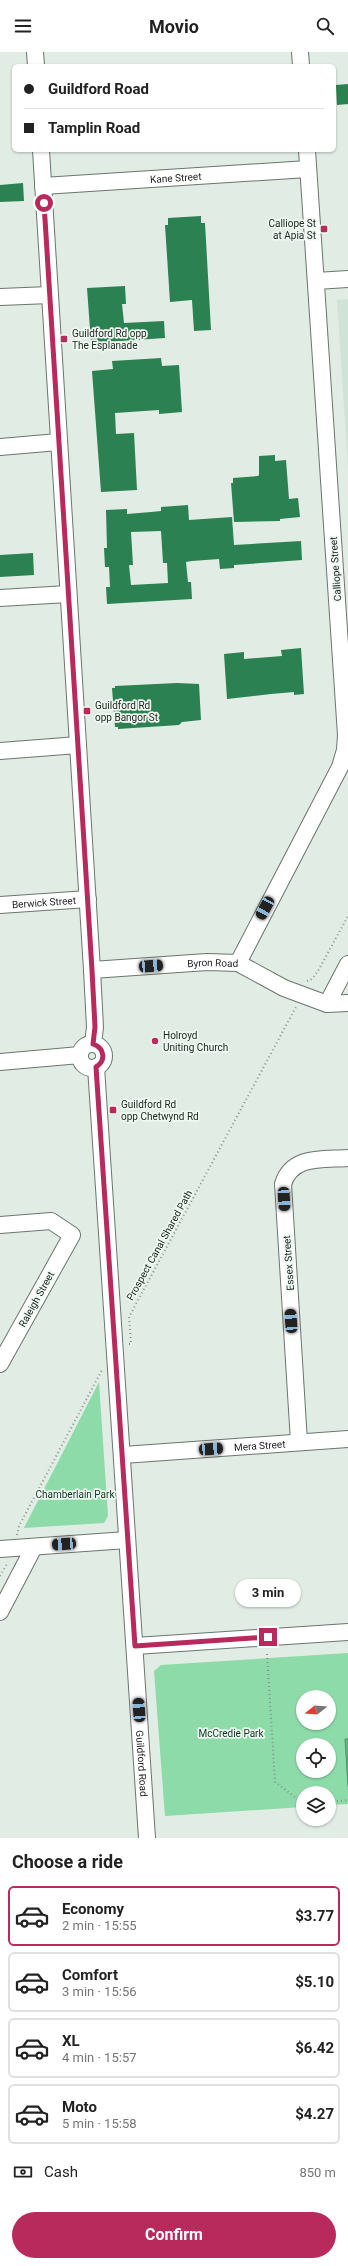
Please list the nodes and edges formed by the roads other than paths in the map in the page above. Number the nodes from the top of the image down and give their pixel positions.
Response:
1 (35, 52) edge
2 (300, 52) edge
3 (36, 64) edge
4 (301, 64) edge
5 (41, 152) edge
6 (307, 152) edge
7 (308, 169) junction
8 (43, 186) junction
9 (348, 280) edge
10 (316, 281) junction
11 (50, 295) junction
12 (0, 298) edge
13 (58, 442) junction
14 (0, 447) edge
15 (68, 594) junction
16 (0, 598) edge
17 (78, 745) junction
18 (0, 751) edge
19 (88, 899) junction
20 (0, 905) edge
21 (238, 963) junction
22 (348, 964) edge
23 (92, 970) junction
24 (348, 1003) edge
25 (327, 1004) junction
26 (93, 1044) junction
27 (80, 1055) junction
28 (0, 1062) edge
29 (96, 1067) junction
30 (348, 1158) edge
31 (0, 1224) edge
32 (0, 1364) edge
33 (348, 1439) edge
34 (299, 1442) junction
35 (123, 1455) junction
36 (127, 1540) junction
37 (34, 1547) junction
38 (7, 1549) edge
39 (0, 1612) edge
40 (348, 1632) edge
41 (135, 1646) junction
42 (147, 1838) edge

1 - 3 street
2 - 4 street
5 - 8 street
6 - 7 street, Calliope Street
7 - 8 street, Kane Street
7 - 10 street, Calliope Street
8 - 11 street
9 - 10 street
10 - 21 street, Calliope Street
11 - 12 street
11 - 13 street
13 - 14 street
13 - 15 street
15 - 16 street
15 - 17 street
17 - 18 street
17 - 19 street
19 - 20 street, Berwick Street
19 - 23 street
21 - 23 street, Byron Road
21 - 25 street, Byron Road
22 - 25 street
23 - 26 street
24 - 25 street, Byron Road
26 - 27 street
26 - 29 street
27 - 28 street
27 - 29 street
29 - 35 street, Guildford Road
30 - 34 street, Essex Street
31 - 32 street, Raleigh Street
33 - 34 street, Mera Street
34 - 35 street, Mera Street
35 - 36 street, Guildford Road
36 - 37 street
36 - 41 street, Guildford Road
37 - 38 street
37 - 39 street
40 - 41 street
41 - 42 street, Guildford Road

